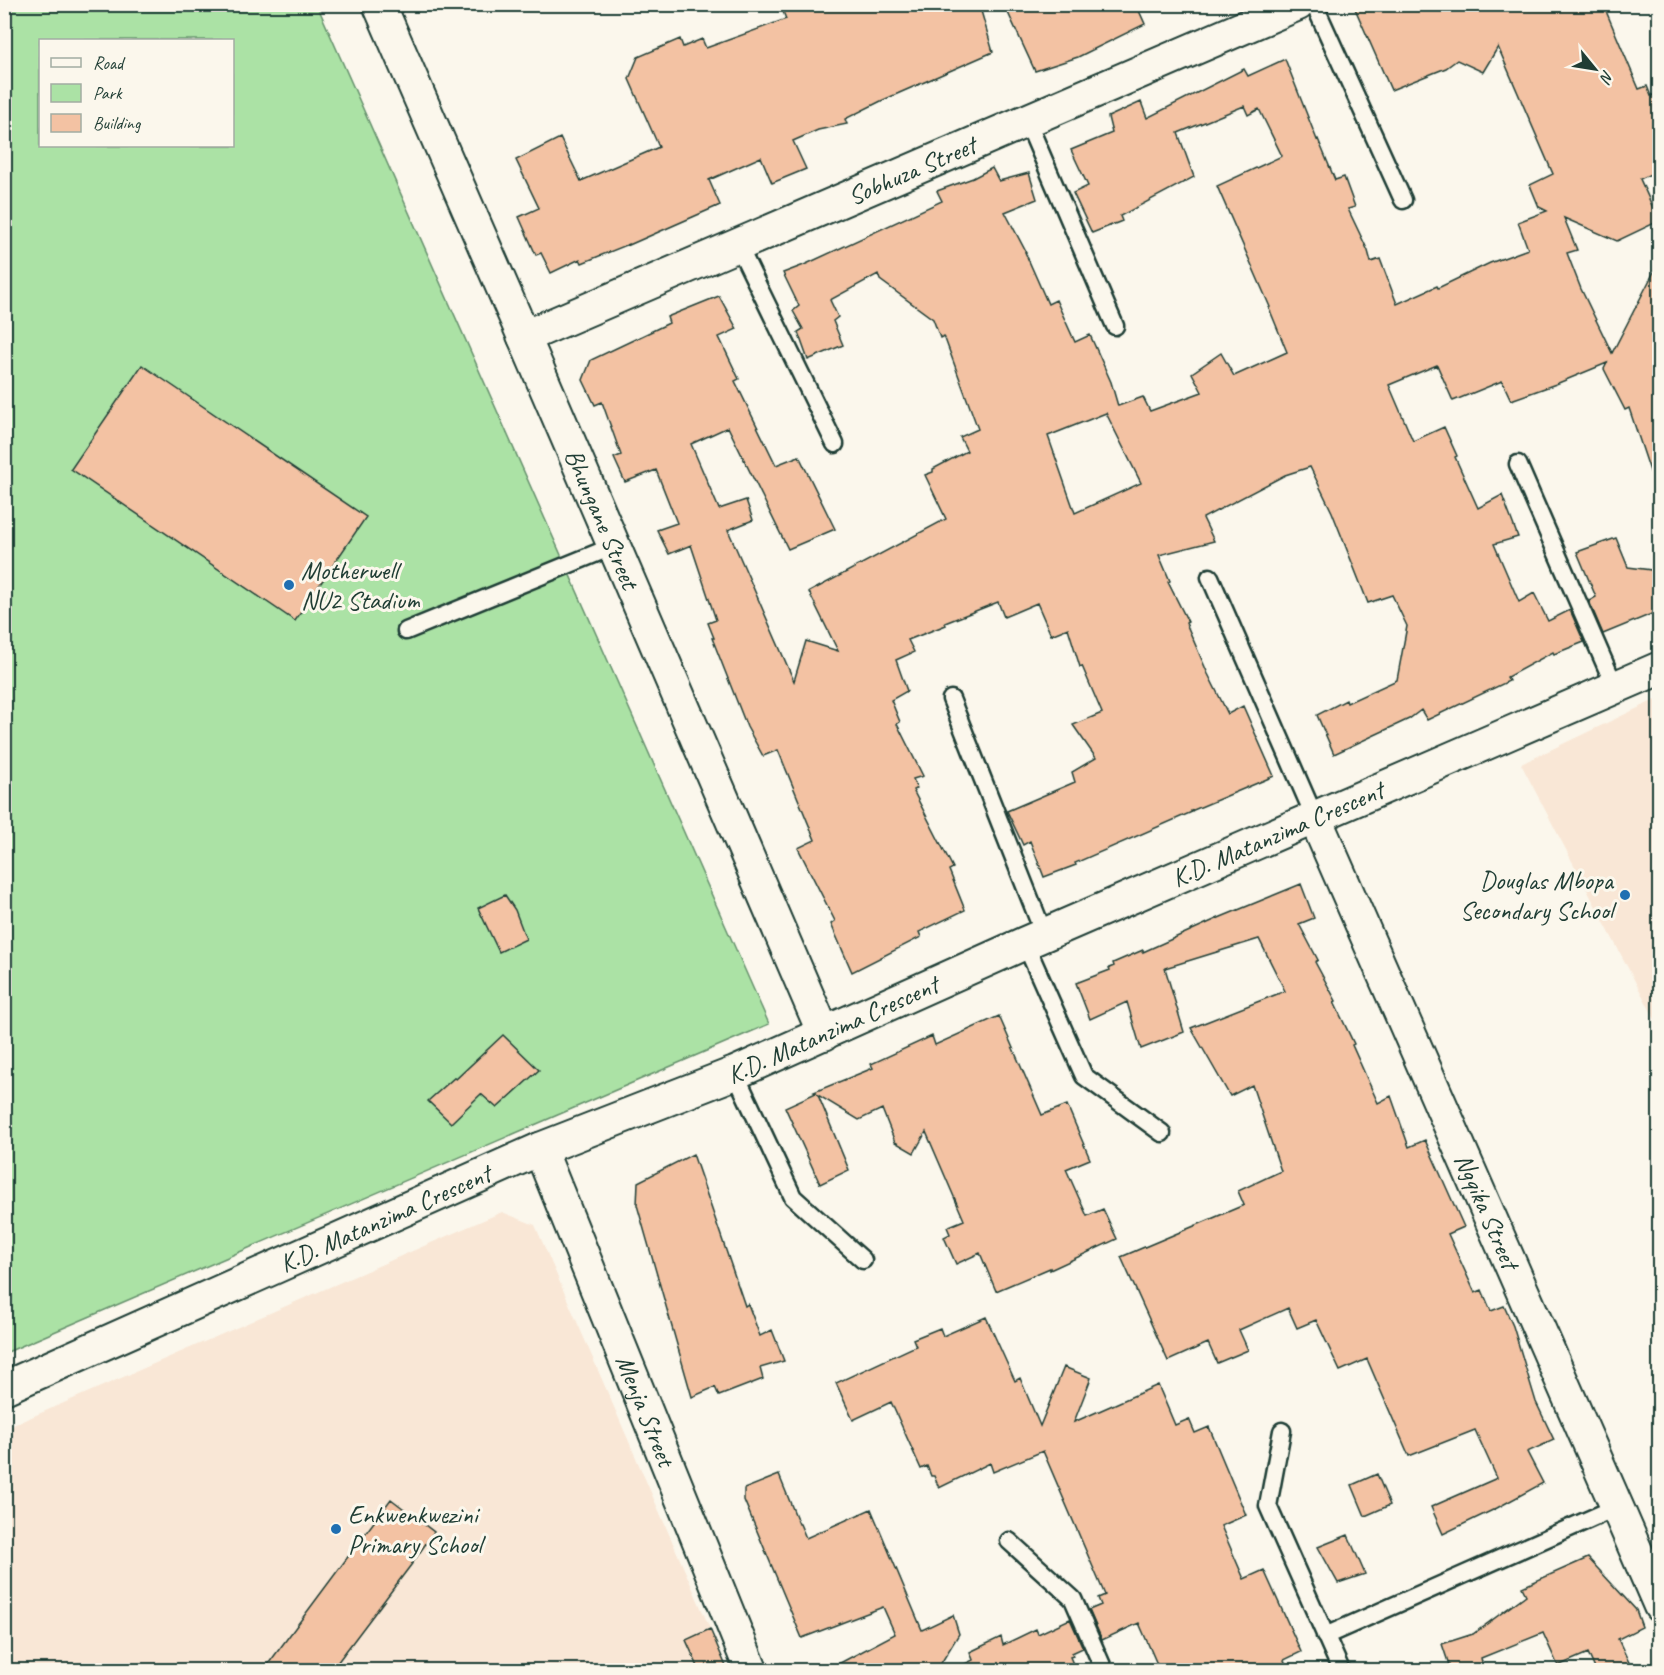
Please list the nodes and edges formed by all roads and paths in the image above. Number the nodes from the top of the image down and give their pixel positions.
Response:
1 (379, 4) edge
2 (1298, 4) edge
3 (1314, 4) edge
4 (1027, 121) junction
5 (1403, 200) dead end
6 (738, 246) junction
7 (1115, 326) dead end
8 (524, 337) junction
9 (835, 444) dead end
10 (1518, 464) dead end
11 (614, 546) junction
12 (1210, 577) dead end
13 (406, 631) dead end
14 (1659, 668) edge
15 (1615, 687) junction
16 (951, 699) dead end
17 (1315, 818) junction
18 (1035, 938) junction
19 (824, 1034) junction
20 (735, 1073) junction
21 (1162, 1133) dead end
22 (540, 1149) junction
23 (863, 1260) dead end
24 (4, 1388) edge
25 (1282, 1431) dead end
26 (1617, 1506) junction
27 (1010, 1541) dead end
28 (1659, 1606) edge
29 (1325, 1636) junction
30 (751, 1671) edge
31 (1104, 1671) edge
32 (1341, 1671) edge

1 - 8 street, Bhungane Street
2 - 4 street, Sobhuza Street
3 - 5 lane
4 - 6 street, Sobhuza Street
4 - 7 lane
6 - 8 street, Sobhuza Street
6 - 9 lane
8 - 11 street, Bhungane Street
10 - 15 lane
11 - 13 lane
11 - 19 street, Bhungane Street
12 - 17 lane
14 - 15 street, K.D. Matanzima Crescent
15 - 17 street, K.D. Matanzima Crescent
16 - 18 lane
17 - 18 street, K.D. Matanzima Crescent
17 - 26 street, Ngqika Street
18 - 19 street, K.D. Matanzima Crescent
18 - 21 lane
19 - 20 street, K.D. Matanzima Crescent
20 - 22 street, K.D. Matanzima Crescent
20 - 23 lane
22 - 24 street, K.D. Matanzima Crescent
22 - 30 street, Menja Street
25 - 29 lane
26 - 28 street, Ngqika Street
26 - 29 lane
27 - 31 lane
29 - 32 lane

